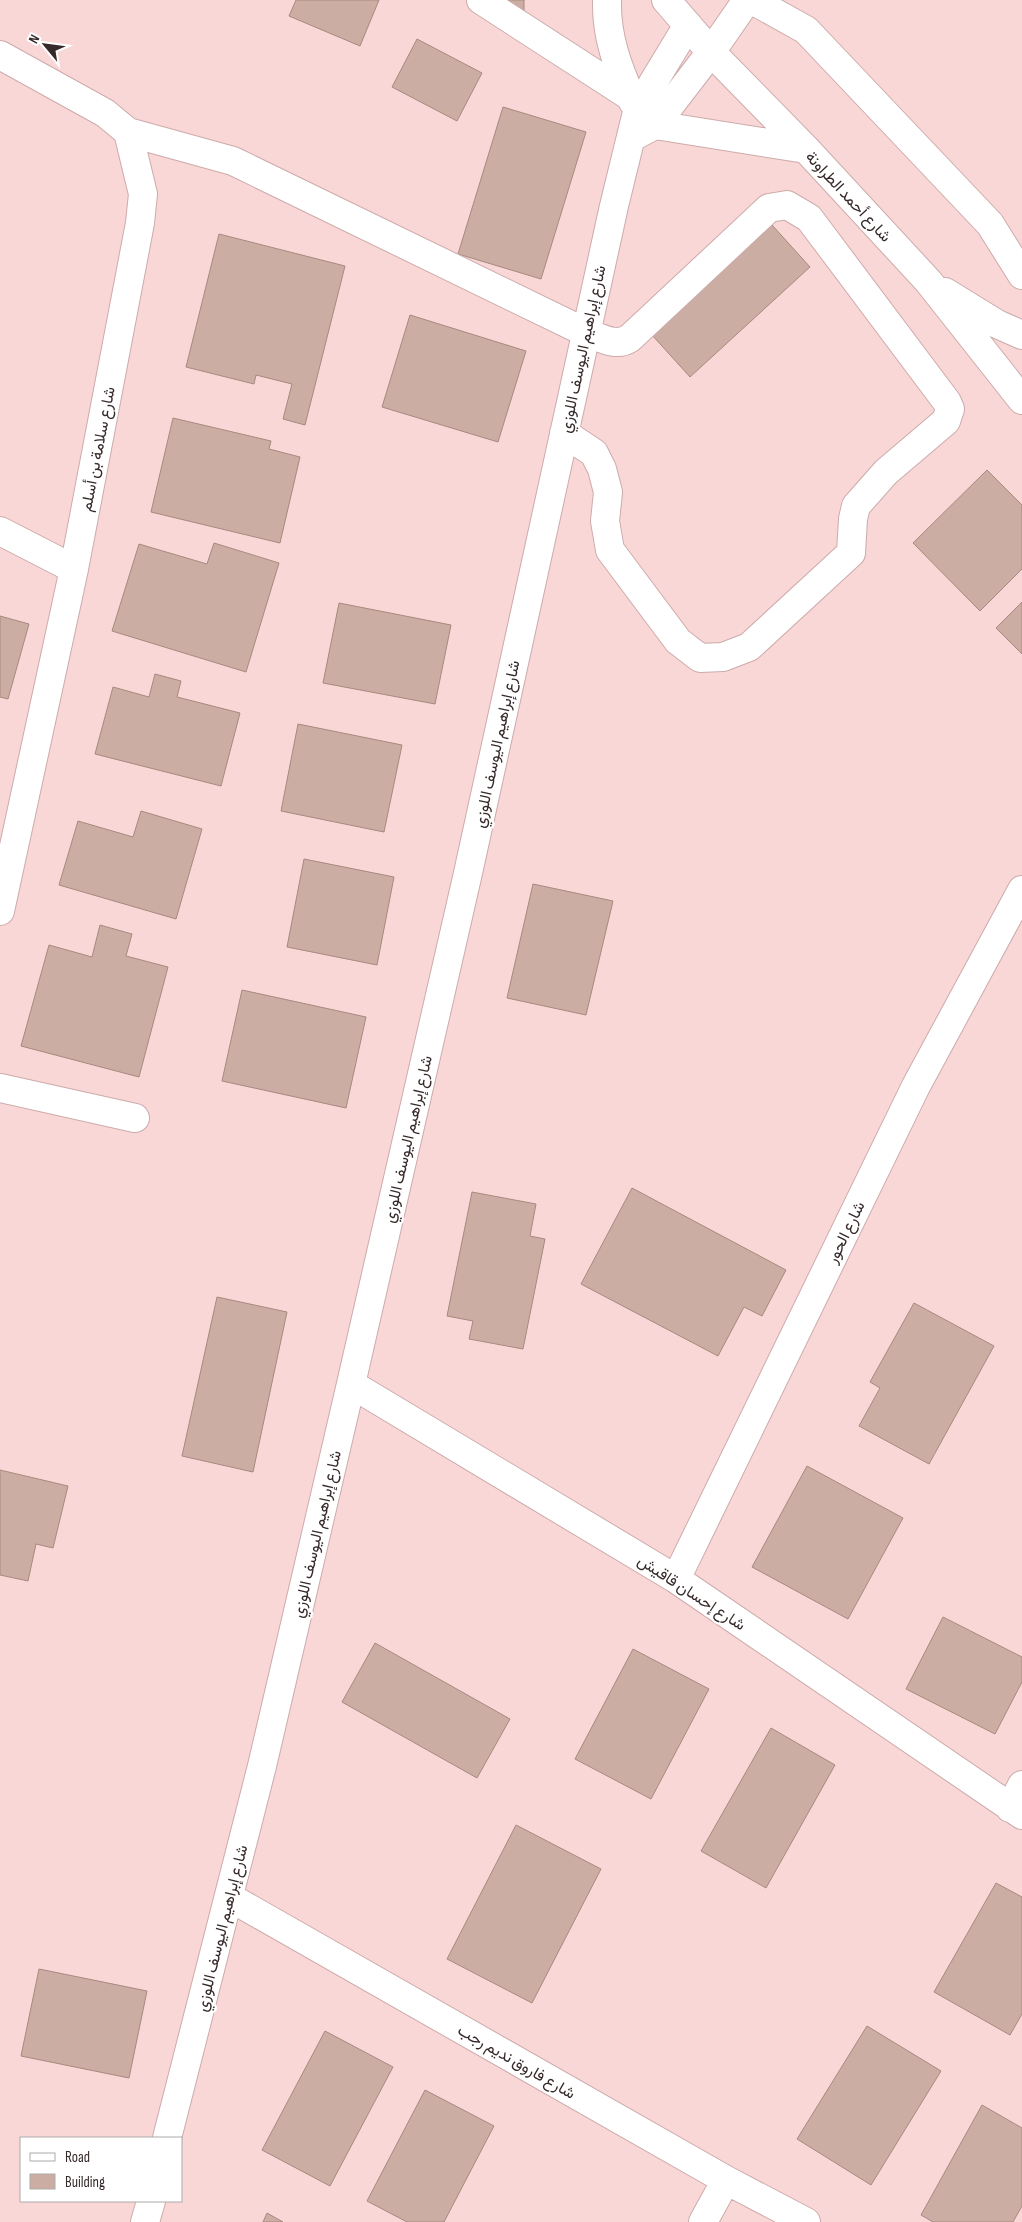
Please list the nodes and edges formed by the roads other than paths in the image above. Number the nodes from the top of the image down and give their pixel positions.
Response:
1 (481, 0) edge
2 (607, 0) edge
3 (666, 0) edge
4 (747, 0) edge
5 (752, 0) edge
6 (688, 25) junction
7 (711, 52) junction
8 (0, 55) edge
9 (639, 118) junction
10 (128, 132) junction
11 (806, 149) junction
12 (1022, 275) edge
13 (928, 281) junction
14 (585, 332) junction
15 (1022, 335) edge
16 (1022, 400) edge
17 (564, 433) junction
18 (0, 531) edge
19 (74, 569) junction
20 (1022, 890) edge
21 (0, 911) edge
22 (0, 1088) edge
23 (135, 1118) dead end
24 (351, 1384) junction
25 (676, 1579) junction
26 (1018, 1803) edge
27 (229, 1897) junction
28 (167, 2137) edge
29 (726, 2180) junction
30 (151, 2202) edge
31 (145, 2222) edge
32 (703, 2222) edge
33 (806, 2222) edge

1 - 9 street
2 - 9 street
3 - 6 street, شارع أحمد الطراونة
4 - 7 street, شارع إبراهيم اليوسف اللوزي
5 - 12 street
6 - 7 street, شارع أحمد الطراونة
6 - 9 street, شارع إبراهيم اليوسف اللوزي
7 - 9 street, شارع إبراهيم اليوسف اللوزي
7 - 11 street, شارع أحمد الطراونة
8 - 10 street
9 - 11 street
9 - 14 street, شارع إبراهيم اليوسف اللوزي
10 - 14 street
10 - 19 street, شارع سلامة بن أسلم
11 - 13 street, شارع أحمد الطراونة
13 - 15 street
13 - 16 street, شارع أحمد الطراونة
14 - 17 street, شارع إبراهيم اليوسف اللوزي
14 - 17 street
17 - 24 street, شارع إبراهيم اليوسف اللوزي
18 - 19 street
19 - 21 street, شارع سلامة بن أسلم
20 - 25 street, شارع الحور
22 - 23 street
24 - 25 street, شارع إحسان قاقيش
24 - 27 street, شارع إبراهيم اليوسف اللوزي
25 - 26 street, شارع إحسان قاقيش
27 - 28 street, شارع إبراهيم اليوسف اللوزي
27 - 29 street, شارع فاروق نديم رجب
29 - 32 street
29 - 33 street, شارع فاروق نديم رجب
30 - 31 street

